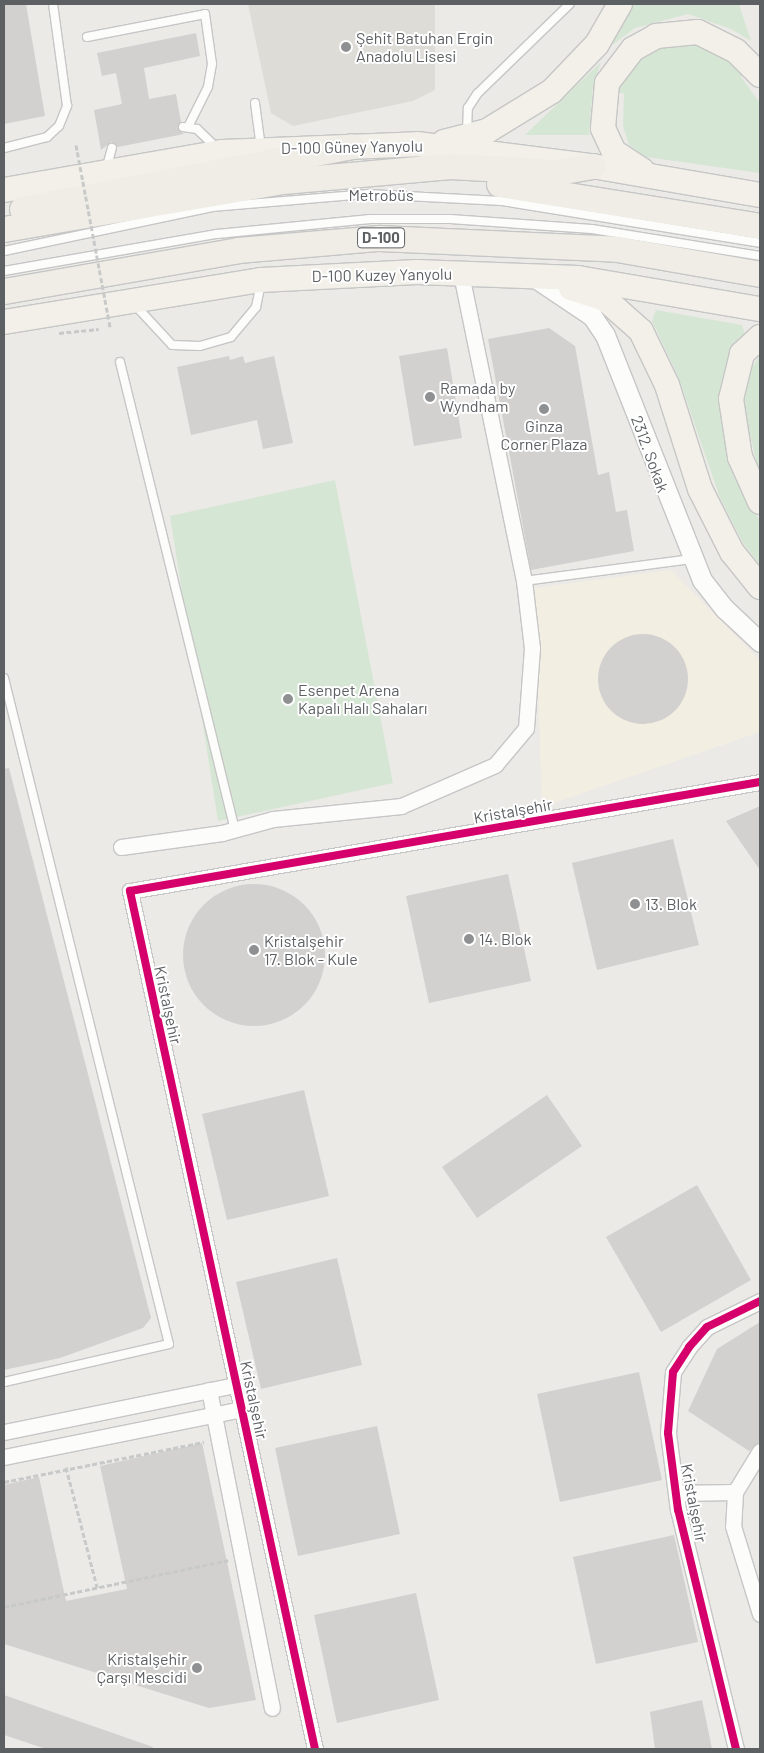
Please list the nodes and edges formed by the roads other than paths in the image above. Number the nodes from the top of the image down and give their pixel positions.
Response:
1 (52, 4) edge
2 (570, 4) edge
3 (620, 4) edge
4 (87, 37) dead end
5 (760, 75) edge
6 (255, 103) dead end
7 (466, 137) junction
8 (417, 144) junction
9 (351, 146) junction
10 (4, 148) edge
11 (262, 149) junction
12 (222, 152) junction
13 (592, 166) junction
14 (357, 176) junction
15 (667, 179) junction
16 (4, 190) edge
17 (760, 194) edge
18 (4, 215) edge
19 (760, 226) edge
20 (4, 229) edge
21 (760, 243) edge
22 (4, 251) edge
23 (760, 256) edge
24 (4, 271) edge
25 (461, 274) junction
26 (760, 274) edge
27 (534, 277) junction
28 (261, 280) junction
29 (4, 291) edge
30 (130, 300) junction
31 (760, 309) edge
32 (4, 322) edge
33 (760, 337) edge
34 (120, 362) dead end
35 (760, 502) edge
36 (692, 559) junction
37 (524, 581) junction
38 (760, 587) edge
39 (760, 642) edge
40 (4, 678) edge
41 (760, 782) edge
42 (234, 829) junction
43 (121, 847) dead end
44 (760, 1301) edge
45 (4, 1382) edge
46 (236, 1385) junction
47 (209, 1390) junction
48 (242, 1409) junction
49 (104, 1412) junction
50 (214, 1415) junction
51 (6, 1431) edge
52 (108, 1436) junction
53 (760, 1451) edge
54 (9, 1456) edge
55 (735, 1492) junction
56 (676, 1493) junction
57 (760, 1614) edge
58 (272, 1708) dead end
59 (315, 1749) edge
60 (736, 1749) edge

1 - 10 lane
2 - 7 lane
3 - 7 main road
4 - 12 lane
5 - 15 main road
6 - 11 lane
7 - 8 main road
8 - 9 main road, D-100 Güney Yanyolu
8 - 13 main road, D-100 Güney Yanyolu
9 - 11 main road, D-100 Güney Yanyolu
9 - 18 highway
11 - 12 main road, D-100 Güney Yanyolu
12 - 16 main road, D-100 Güney Yanyolu
13 - 14 highway
13 - 15 main road, D-100 Güney Yanyolu
14 - 19 highway
14 - 20 highway
15 - 17 main road, D-100 Güney Yanyolu
21 - 22 lane, Metrobüs
23 - 24 lane, Metrobüs
25 - 27 main road, D-100 Kuzey Yanyolu
25 - 28 main road, D-100 Kuzey Yanyolu
25 - 37 street
26 - 29 highway, D-100
27 - 31 main road, D-100 Kuzey Yanyolu
27 - 36 street, 2312. Sokak
27 - 38 main road
28 - 30 main road, D-100 Kuzey Yanyolu
28 - 30 lane
30 - 32 main road, D-100 Kuzey Yanyolu
33 - 35 main road
34 - 42 lane
36 - 37 lane
36 - 39 street, 2312. Sokak
37 - 42 street
40 - 45 lane
41 - 46 street, Kristalşehir
42 - 43 street
44 - 56 street, Kristalşehir
46 - 47 street
46 - 48 street, Kristalşehir
47 - 49 street
47 - 50 street
48 - 50 street
48 - 59 street, Kristalşehir
49 - 51 street
49 - 52 street
50 - 52 street
50 - 58 street
51 - 54 street
52 - 54 street
53 - 55 street
55 - 56 street
55 - 57 street
56 - 60 street, Kristalşehir

